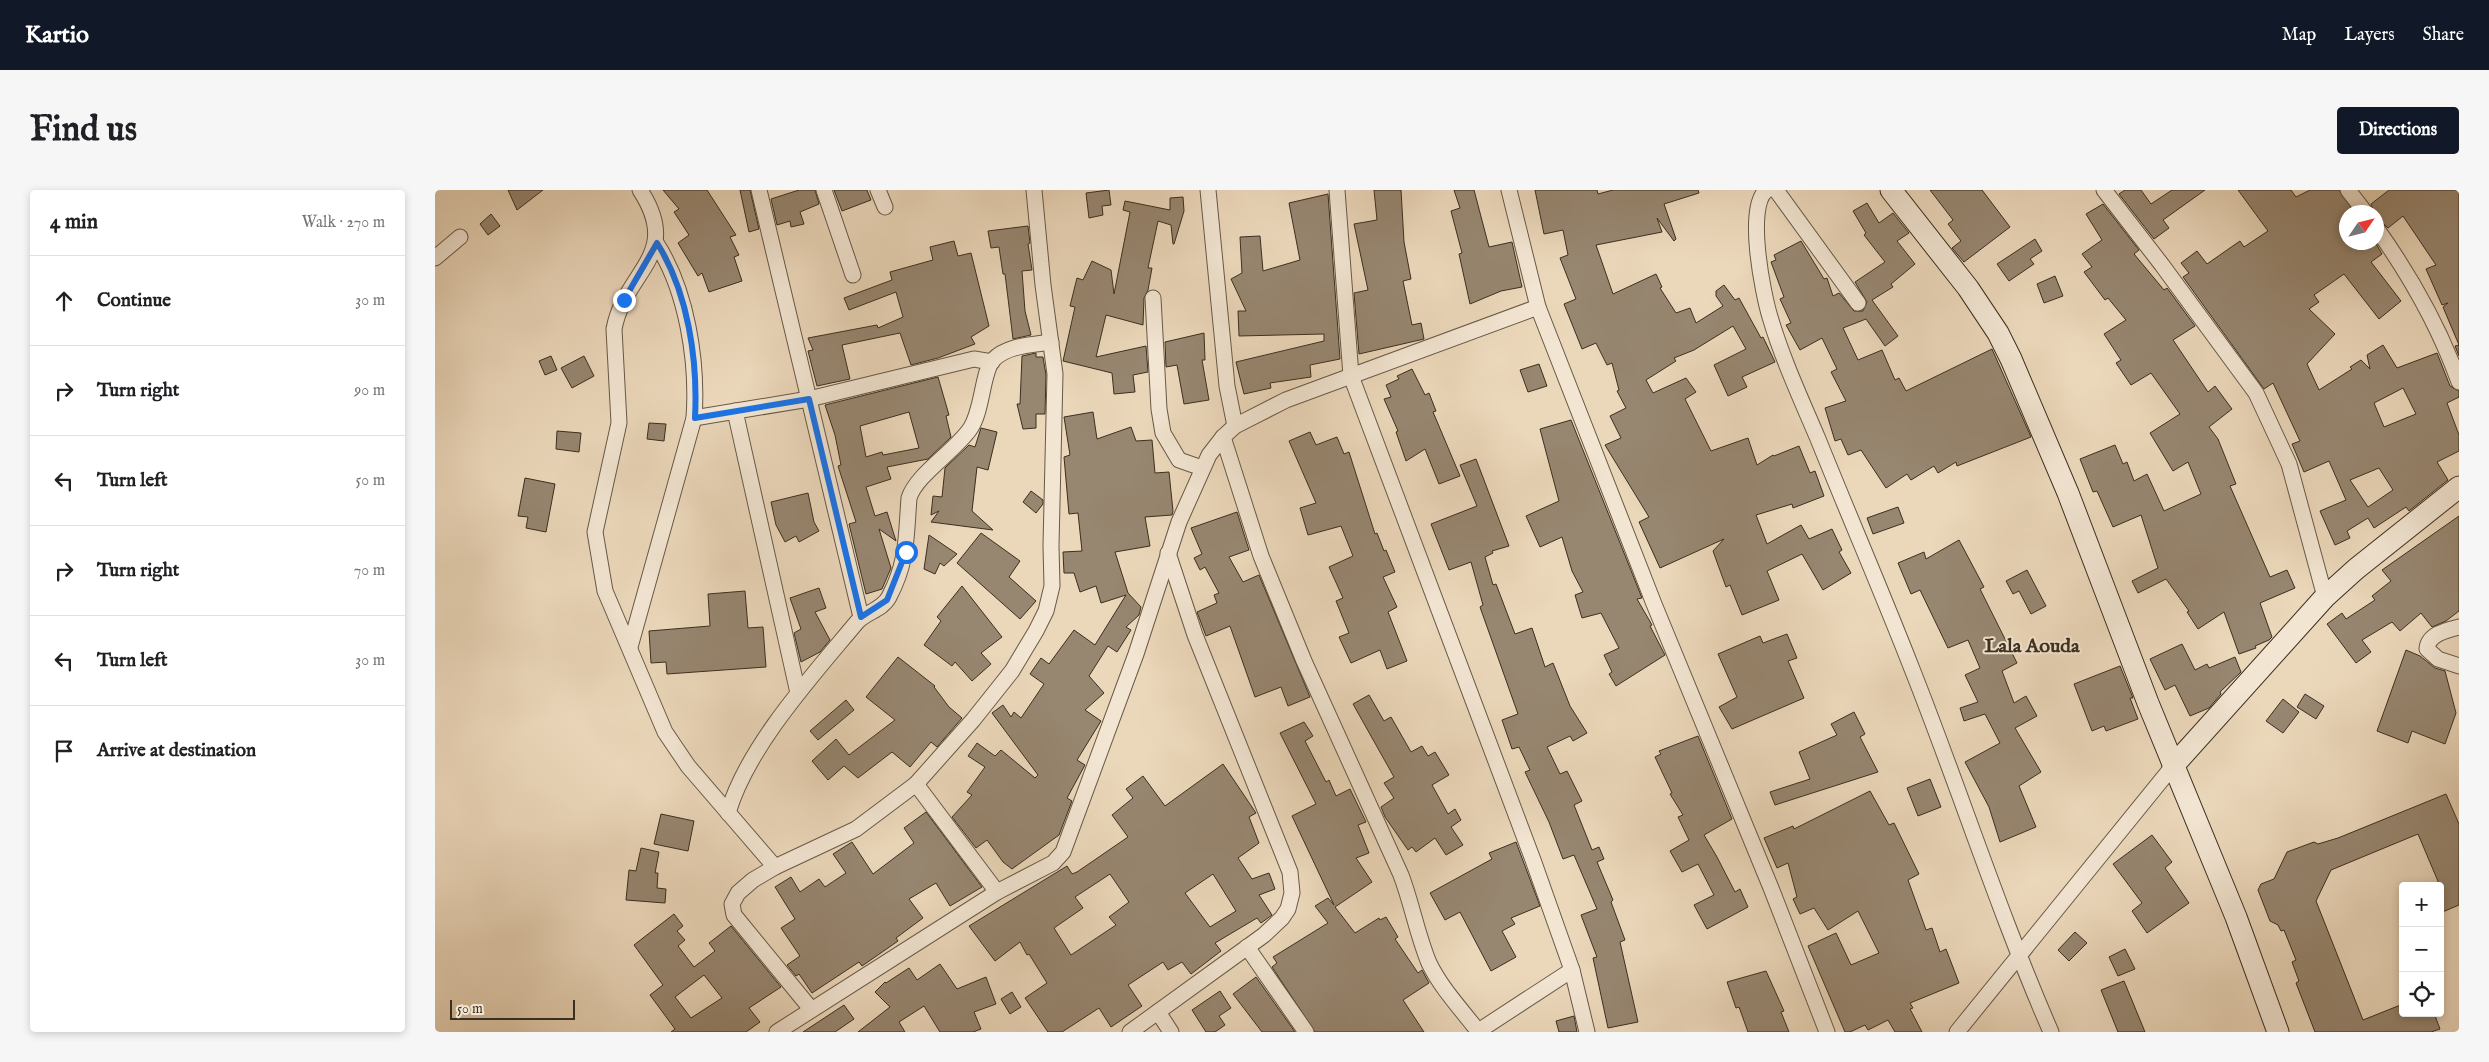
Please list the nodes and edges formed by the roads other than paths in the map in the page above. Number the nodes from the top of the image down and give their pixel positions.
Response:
1 (640, 190) edge
2 (759, 190) edge
3 (824, 190) edge
4 (878, 190) edge
5 (1034, 190) edge
6 (1208, 190) edge
7 (1337, 190) edge
8 (1509, 190) edge
9 (1891, 190) edge
10 (2104, 190) edge
11 (2348, 190) edge
12 (1766, 191) edge
13 (2360, 205) edge
14 (885, 207) dead end
15 (460, 237) dead end
16 (2384, 240) edge
17 (657, 243) junction
18 (435, 258) edge
19 (853, 275) dead end
20 (1153, 298) dead end
21 (1858, 304) dead end
22 (1538, 307) junction
23 (1051, 342) junction
24 (992, 362) junction
25 (1351, 376) junction
26 (2459, 382) edge
27 (809, 399) junction
28 (735, 411) junction
29 (695, 418) junction
30 (1235, 426) junction
31 (1223, 437) junction
32 (1202, 468) junction
33 (2459, 487) edge
34 (1168, 553) junction
35 (2325, 597) junction
36 (861, 617) junction
37 (2459, 627) edge
38 (630, 647) junction
39 (2459, 666) edge
40 (798, 693) junction
41 (2173, 766) junction
42 (916, 784) junction
43 (728, 813) junction
44 (775, 867) junction
45 (997, 892) junction
46 (1247, 948) junction
47 (2019, 958) junction
48 (1572, 970) junction
49 (811, 1009) junction
50 (1158, 1012) junction
51 (1477, 1031) edge
52 (777, 1032) edge
53 (1130, 1032) edge
54 (1171, 1032) edge
55 (1306, 1032) edge
56 (1587, 1032) edge
57 (1827, 1032) edge
58 (1957, 1032) edge
59 (2051, 1032) edge
60 (2278, 1032) edge

1 - 17 street
2 - 27 street
3 - 19 street
4 - 14 street
5 - 23 street
6 - 30 street
7 - 25 street
8 - 22 street
9 - 41 main road
10 - 35 street
11 - 13 street
12 - 21 street
12 - 47 street
15 - 18 street
16 - 26 street
17 - 29 street
17 - 38 street
20 - 32 street
22 - 25 street
22 - 57 street
23 - 24 street
23 - 42 street
24 - 27 street
24 - 36 street
25 - 30 street
25 - 48 street
27 - 28 street
27 - 36 street
28 - 29 street
28 - 40 street
29 - 38 street
30 - 31 street
31 - 32 street
31 - 51 street
32 - 34 street
33 - 35 main road
34 - 45 street
34 - 46 street
35 - 41 main road
36 - 40 street
37 - 39 street
38 - 43 street
40 - 43 street
41 - 47 street
41 - 60 main road
42 - 44 street
42 - 45 street
43 - 44 street
44 - 49 street
45 - 49 street
46 - 50 street
46 - 55 street
47 - 58 street
47 - 59 street
48 - 51 street
48 - 56 street
49 - 52 street
50 - 53 street
50 - 54 street

